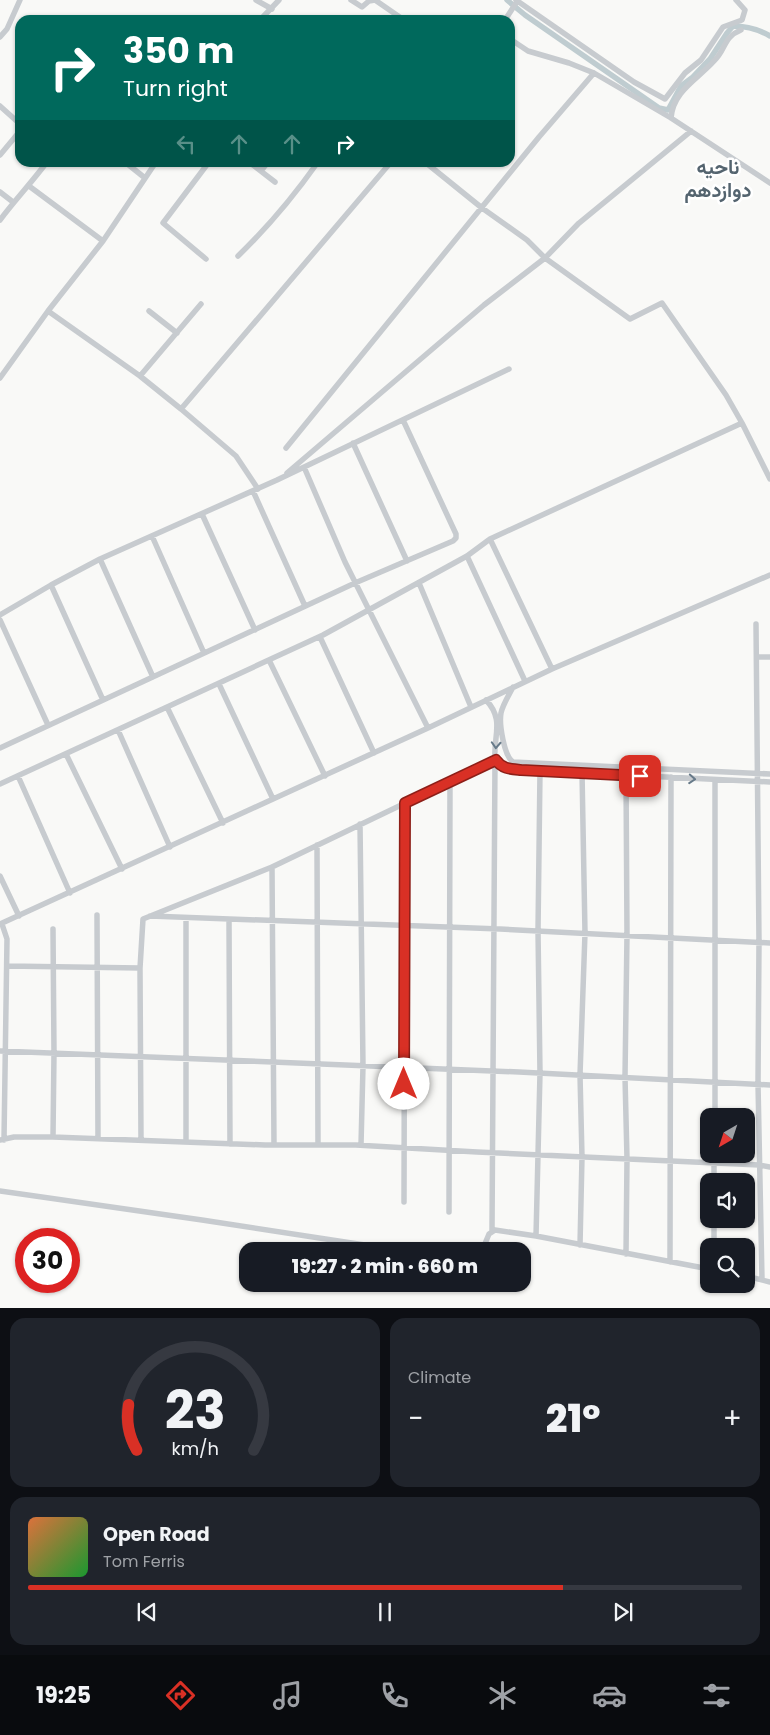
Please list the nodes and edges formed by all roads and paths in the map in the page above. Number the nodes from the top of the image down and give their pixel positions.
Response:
1 (20, 0) edge
2 (256, 0) edge
3 (278, 0) edge
4 (351, 0) edge
5 (517, 0) edge
6 (736, 0) edge
7 (272, 9) junction
8 (265, 15) edge
9 (397, 15) edge
10 (508, 15) edge
11 (741, 30) dead end
12 (0, 37) edge
13 (515, 42) edge
14 (594, 74) junction
15 (2, 108) edge
16 (0, 116) edge
17 (671, 118) junction
18 (15, 120) edge
19 (691, 131) junction
20 (15, 137) edge
21 (0, 155) edge
22 (43, 167) edge
23 (131, 167) edge
24 (153, 167) edge
25 (204, 167) edge
26 (256, 167) edge
27 (264, 167) edge
28 (314, 167) edge
29 (387, 167) edge
30 (431, 167) edge
31 (515, 167) edge
32 (515, 167) edge
33 (261, 171) junction
34 (145, 178) junction
35 (275, 182) dead end
36 (770, 184) edge
37 (29, 186) junction
38 (0, 192) edge
39 (13, 202) junction
40 (482, 208) junction
41 (0, 220) edge
42 (103, 242) junction
43 (238, 256) dead end
44 (545, 258) junction
45 (206, 259) dead end
46 (201, 304) dead end
47 (48, 311) junction
48 (149, 311) dead end
49 (177, 333) junction
50 (509, 369) dead end
51 (140, 376) junction
52 (0, 378) edge
53 (181, 409) junction
54 (403, 420) junction
55 (742, 423) junction
56 (354, 443) junction
57 (286, 448) dead end
58 (304, 467) junction
59 (770, 479) edge
60 (277, 480) junction
61 (255, 490) junction
62 (202, 514) junction
63 (152, 536) junction
64 (490, 539) junction
65 (467, 556) junction
66 (100, 559) junction
67 (407, 561) junction
68 (770, 575) edge
69 (355, 583) junction
70 (418, 583) junction
71 (50, 584) junction
72 (305, 606) junction
73 (368, 610) junction
74 (0, 615) edge
75 (0, 620) edge
76 (756, 624) dead end
77 (255, 630) junction
78 (320, 637) junction
79 (204, 653) junction
80 (757, 657) junction
81 (770, 657) edge
82 (269, 660) junction
83 (552, 669) junction
84 (153, 677) junction
85 (525, 681) junction
86 (219, 684) junction
87 (513, 687) junction
88 (103, 700) junction
89 (486, 700) junction
90 (471, 706) junction
91 (167, 707) junction
92 (48, 725) junction
93 (428, 728) junction
94 (118, 730) junction
95 (0, 747) edge
96 (374, 753) junction
97 (66, 754) junction
98 (496, 760) junction
99 (540, 770) junction
100 (582, 772) junction
101 (758, 774) junction
102 (770, 774) edge
103 (626, 775) junction
104 (18, 776) junction
105 (325, 776) junction
106 (670, 777) junction
107 (715, 780) junction
108 (450, 781) junction
109 (757, 782) junction
110 (770, 782) edge
111 (0, 784) edge
112 (273, 800) junction
113 (405, 803) junction
114 (223, 822) junction
115 (360, 824) junction
116 (317, 845) junction
117 (170, 847) junction
118 (272, 867) junction
119 (122, 869) junction
120 (0, 876) edge
121 (70, 893) junction
122 (98, 915) dead end
123 (148, 915) junction
124 (19, 916) junction
125 (186, 918) junction
126 (228, 919) junction
127 (273, 921) junction
128 (318, 922) junction
129 (1, 924) edge
130 (362, 924) junction
131 (406, 926) junction
132 (450, 927) junction
133 (53, 929) dead end
134 (494, 929) junction
135 (538, 931) junction
136 (585, 933) junction
137 (627, 935) junction
138 (670, 937) junction
139 (714, 940) junction
140 (759, 942) junction
141 (770, 943) edge
142 (7, 966) junction
143 (53, 967) junction
144 (98, 968) junction
145 (140, 968) junction
146 (3, 1051) edge
147 (54, 1054) junction
148 (98, 1056) junction
149 (141, 1058) junction
150 (187, 1059) junction
151 (230, 1061) junction
152 (273, 1062) junction
153 (318, 1064) junction
154 (363, 1066) junction
155 (404, 1067) junction
156 (449, 1069) junction
157 (494, 1071) junction
158 (540, 1073) junction
159 (580, 1075) junction
160 (625, 1077) junction
161 (670, 1079) junction
162 (716, 1082) junction
163 (758, 1084) junction
164 (770, 1085) edge
165 (715, 1108) edge
166 (53, 1137) junction
167 (98, 1138) junction
168 (2, 1140) edge
169 (141, 1140) junction
170 (186, 1142) junction
171 (230, 1144) junction
172 (274, 1145) junction
173 (318, 1145) junction
174 (362, 1145) junction
175 (404, 1148) junction
176 (449, 1151) junction
177 (494, 1153) junction
178 (538, 1155) junction
179 (582, 1157) junction
180 (627, 1159) junction
181 (669, 1161) junction
182 (700, 1162) edge
183 (714, 1163) joint
184 (759, 1165) junction
185 (770, 1167) edge
186 (714, 1173) edge
187 (0, 1192) edge
188 (404, 1202) dead end
189 (449, 1212) dead end
190 (492, 1231) junction
191 (536, 1236) junction
192 (345, 1242) edge
193 (486, 1242) edge
194 (580, 1245) junction
195 (761, 1249) junction
196 (770, 1250) edge
197 (626, 1254) junction
198 (670, 1262) junction
199 (700, 1267) edge
200 (755, 1278) edge
201 (762, 1279) junction
202 (770, 1282) edge

1 - 12 street
2 - 7 street
3 - 7 street
4 - 9 street
5 - 6 street
5 - 10 street
7 - 8 street
11 - 17 street
13 - 14 street
14 - 17 street
14 - 31 street
15 - 16 street
15 - 18 street
17 - 19 street
19 - 36 street
19 - 44 street
20 - 21 street
22 - 37 street
23 - 34 street
24 - 34 street
25 - 45 street
26 - 33 street
27 - 33 street
28 - 43 street
29 - 53 street
30 - 40 street
32 - 40 street
33 - 35 street
34 - 42 street
37 - 39 street
37 - 42 street
38 - 39 street
39 - 41 street
40 - 44 street
40 - 57 street
42 - 47 street
44 - 55 street
44 - 60 street
46 - 49 street
47 - 51 street
47 - 52 street
48 - 49 street
49 - 51 street
50 - 54 street
51 - 53 street
53 - 61 street
54 - 56 street
54 - 67 street
55 - 59 street
55 - 64 street
56 - 58 street
56 - 67 street
58 - 60 street
58 - 69 street
60 - 61 street
61 - 62 street
61 - 72 street
62 - 63 street
62 - 77 street
63 - 66 street
63 - 79 street
64 - 65 street
64 - 83 street
65 - 70 street
65 - 85 street
66 - 71 street
66 - 84 street
67 - 69 street
68 - 83 street
69 - 72 street
69 - 73 street
70 - 73 street
70 - 90 street
71 - 74 street
71 - 88 street
72 - 77 street
73 - 78 street
73 - 93 street
75 - 92 street
76 - 80 street
77 - 79 street
78 - 82 street
78 - 96 street
79 - 84 street
80 - 81 street
80 - 101 street
82 - 86 street
82 - 105 street
83 - 85 street
84 - 88 street
85 - 87 street
86 - 91 street
86 - 112 street
87 - 89 street
87 - 101 street
88 - 92 street
89 - 90 street
89 -> 98 street
90 - 93 street
91 - 94 street
91 - 114 street
92 - 95 street
93 - 96 street
94 - 97 street
94 - 117 street
96 - 105 street
97 - 104 street
97 - 119 street
98 - 99 street
98 - 108 street
98 - 134 street
99 - 100 street
99 - 135 street
100 - 103 street
100 - 136 street
101 - 102 street
101 - 109 street
103 - 106 street
103 - 137 street
104 - 111 street
104 - 121 street
105 - 112 street
106 -> 107 street
106 - 138 street
107 - 109 street
107 - 139 street
108 - 113 street
108 - 132 street
109 - 110 street
109 - 140 street
112 - 114 street
113 - 115 street
113 - 131 street
114 - 117 street
115 - 116 street
115 - 130 street
116 - 118 street
116 - 128 street
117 - 119 street
118 - 123 street
118 - 127 street
119 - 121 street
120 - 124 street
121 - 124 street
122 - 144 street
123 - 125 street
123 - 145 street
124 - 129 street
125 - 126 street
125 - 150 street
126 - 127 street
126 - 151 street
127 - 128 street
127 - 152 street
128 - 130 street
128 - 153 street
129 - 142 street
130 - 131 street
130 - 154 street
131 - 132 street
131 - 155 street
132 - 134 street
132 - 156 street
133 - 143 street
134 - 135 street
134 - 157 street
135 - 136 street
135 - 158 street
136 - 137 street
136 - 159 street
137 - 138 street
137 - 160 street
138 - 139 street
138 - 161 street
139 - 140 street
139 - 162 street
140 - 141 street
140 - 163 street
142 - 143 street
142 - 146 street
143 - 144 street
143 - 147 street
144 - 145 street
144 - 148 street
145 - 149 street
146 - 147 street
146 - 168 street
147 - 148 street
147 - 166 street
148 - 149 street
148 - 167 street
149 - 150 street
149 - 169 street
150 - 151 street
150 - 170 street
151 - 152 street
151 - 171 street
152 - 153 street
152 - 172 street
153 - 154 street
153 - 173 street
154 - 155 street
154 - 174 street
155 - 156 street
155 - 175 street
156 - 157 street
156 - 176 street
157 - 158 street
157 - 177 street
158 - 159 street
158 - 178 street
159 - 160 street
159 - 179 street
160 - 161 street
160 - 180 street
161 - 162 street
161 - 181 street
162 - 163 street
162 - 165 street
163 - 164 street
163 - 184 street
166 - 167 street
166 - 168 street
167 - 169 street
169 - 170 street
170 - 171 street
171 - 172 street
172 - 173 street
173 - 174 street
174 - 175 street
175 - 176 street
175 - 188 street
176 - 177 street
176 - 189 street
177 - 178 street
177 - 190 street
178 - 179 street
178 - 191 street
179 - 180 street
179 - 194 street
180 - 181 street
180 - 197 street
181 - 182 street
181 - 198 street
183 - 184 street
183 - 186 street
184 - 185 street
184 - 195 street
187 - 192 street
190 - 191 street
190 - 193 street
191 - 194 street
194 - 197 street
195 - 196 street
195 - 201 street
197 - 198 street
198 - 199 street
200 - 201 street
201 - 202 street

